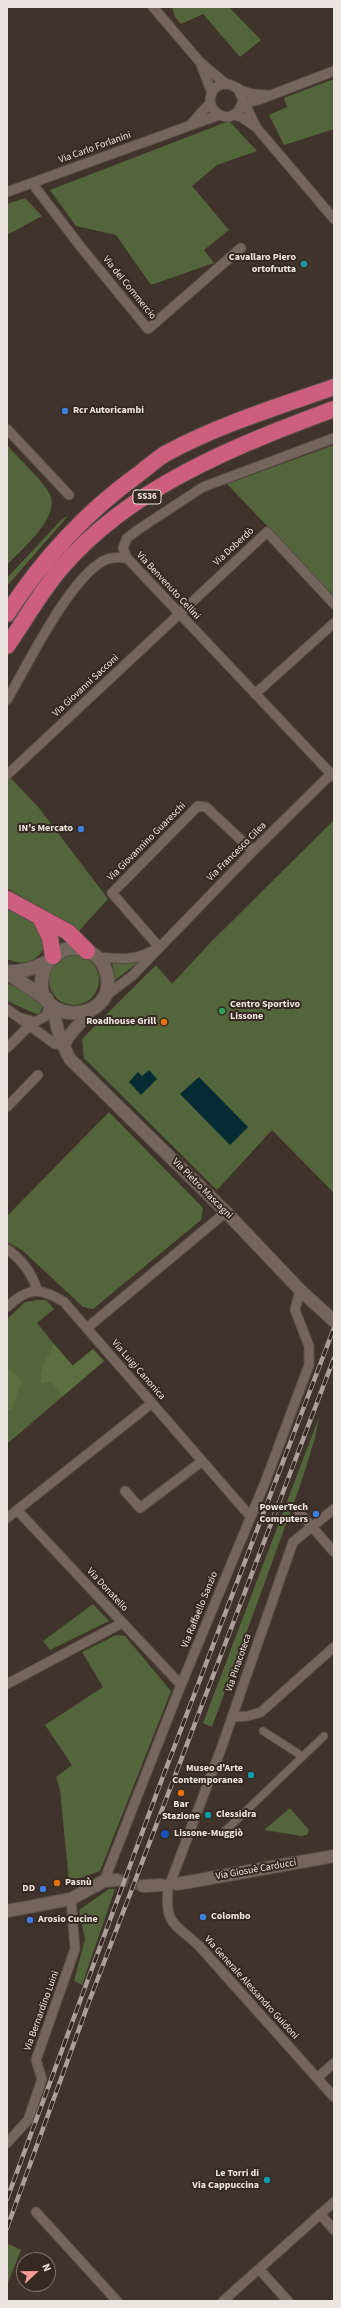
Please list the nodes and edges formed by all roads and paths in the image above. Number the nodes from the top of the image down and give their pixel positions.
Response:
1 (153, 7) edge
2 (200, 62) junction
3 (334, 71) edge
4 (226, 84) junction
5 (238, 88) junction
6 (212, 93) junction
7 (268, 95) junction
8 (210, 103) junction
9 (243, 104) junction
10 (219, 115) junction
11 (234, 115) junction
12 (191, 124) junction
13 (256, 127) junction
14 (32, 182) junction
15 (7, 192) edge
16 (334, 219) edge
17 (241, 248) dead end
18 (334, 387) edge
19 (334, 409) edge
20 (7, 429) edge
21 (334, 438) edge
22 (70, 495) dead end
23 (127, 558) junction
24 (26, 586) junction
25 (7, 604) edge
26 (334, 604) edge
27 (179, 613) junction
28 (7, 614) edge
29 (334, 623) edge
30 (7, 646) edge
31 (256, 694) junction
32 (7, 700) edge
33 (7, 774) edge
34 (333, 776) edge
35 (253, 851) junction
36 (7, 899) edge
37 (41, 919) junction
38 (159, 947) junction
39 (92, 954) junction
40 (50, 959) junction
41 (7, 972) edge
42 (104, 997) junction
43 (51, 1004) junction
44 (7, 1009) edge
45 (91, 1010) junction
46 (18, 1017) junction
47 (29, 1026) junction
48 (10, 1044) edge
49 (64, 1045) junction
50 (38, 1075) dead end
51 (7, 1107) edge
52 (226, 1212) junction
53 (7, 1249) edge
54 (37, 1290) junction
55 (300, 1290) junction
56 (7, 1307) edge
57 (334, 1321) edge
58 (87, 1328) junction
59 (152, 1403) junction
60 (201, 1462) junction
61 (125, 1491) dead end
62 (334, 1509) edge
63 (17, 1510) junction
64 (299, 1512) dead end
65 (250, 1516) junction
66 (7, 1518) edge
67 (312, 1528) junction
68 (334, 1552) edge
69 (122, 1624) junction
70 (334, 1646) edge
71 (7, 1684) edge
72 (181, 1685) junction
73 (232, 1716) junction
74 (263, 1731) dead end
75 (324, 1736) dead end
76 (302, 1756) junction
77 (224, 1832) dead end
78 (334, 1856) edge
79 (117, 1880) tunnel mouth
80 (104, 1881) junction
81 (143, 1886) tunnel mouth
82 (169, 1886) junction
83 (71, 1899) junction
84 (7, 1911) edge
85 (334, 2063) edge
86 (317, 2078) junction
87 (334, 2098) edge
88 (7, 2143) edge
89 (334, 2202) edge
90 (36, 2212) dead end
91 (320, 2214) junction
92 (334, 2230) edge
93 (259, 2269) junction
94 (117, 2301) edge
95 (222, 2301) edge
96 (288, 2301) edge

1 - 2 street
2 - 4 street
2 - 6 street
3 - 7 street
4 - 5 street
4 - 6 street
5 - 7 street
5 - 9 street
6 - 8 street
7 - 9 street
8 - 10 street
8 - 12 street, Via Carlo Forlanini
9 - 11 street
9 - 13 street
10 - 11 street
10 - 12 street, Via Carlo Forlanini
11 - 13 street
12 - 14 street, Via Carlo Forlanini
13 - 16 street
14 - 15 street, Via Carlo Forlanini
14 - 17 street, Via del Commercio
18 - 24 highway, SS36
19 - 30 highway, SS36
20 - 22 street
21 - 23 street, Via Benvenuto Cellini
23 - 27 street, Via Benvenuto Cellini
23 - 32 street
24 - 25 highway
24 - 28 highway, SS36
26 - 27 street, Via Doberdò
27 - 31 street, Via Benvenuto Cellini
27 - 33 street, Via Giovanni Sacconi
29 - 31 street
31 - 34 street, Via Benvenuto Cellini
34 - 35 street, Via Francesco Cilea
35 - 38 street, Via Francesco Cilea
35 - 38 street, Via Giovannino Guareschi
36 - 37 highway
37 - 39 highway
37 - 40 highway
38 - 39 street, Via Francesco Cilea
38 - 42 street, Via Francesco Cilea
39 - 40 main road
39 - 42 main road
40 - 41 main road
40 - 43 main road, Via Pietro Mascagni
41 - 43 main road
42 - 45 main road
43 - 45 main road
43 - 46 street
43 - 49 street, Via Pietro Mascagni
44 - 46 street
45 - 49 street
46 - 47 street
47 - 48 street
47 - 49 street
49 - 52 street, Via Pietro Mascagni
50 - 51 street
52 - 55 street, Via Pietro Mascagni
52 - 58 street
53 - 54 street
54 - 56 street
54 - 58 street, Via Luigi Canonica
55 - 57 street, Via Pietro Mascagni
55 - 65 street, Via Raffaello Sanzio
58 - 59 street, Via Luigi Canonica
59 - 60 street, Via Luigi Canonica
59 - 63 street
60 - 61 street
60 - 65 street, Via Luigi Canonica
62 - 67 street, Via Pinacoteca
63 - 66 street
63 - 69 street, Via Donatello
64 - 67 street
65 - 72 street, Via Raffaello Sanzio
67 - 68 street
67 - 73 street, Via Pinacoteca
69 - 71 street
69 - 72 street, Via Donatello
70 - 73 street
72 - 80 street, Via Raffaello Sanzio
73 - 82 street, Via Pinacoteca
74 - 76 street
75 - 76 street
76 - 77 street
78 - 82 street, Via Giosuè Carducci
79 - 80 street
80 - 83 street
81 - 82 street, Via Giosuè Carducci
82 - 86 street, Via Generale Alessandro Guidoni
83 - 84 street
83 - 88 street, Via Bernardino Luini
85 - 86 street
86 - 87 street, Via Generale Alessandro Guidoni
89 - 91 street
90 - 94 street
91 - 92 street
91 - 93 street
93 - 95 street
93 - 96 street

